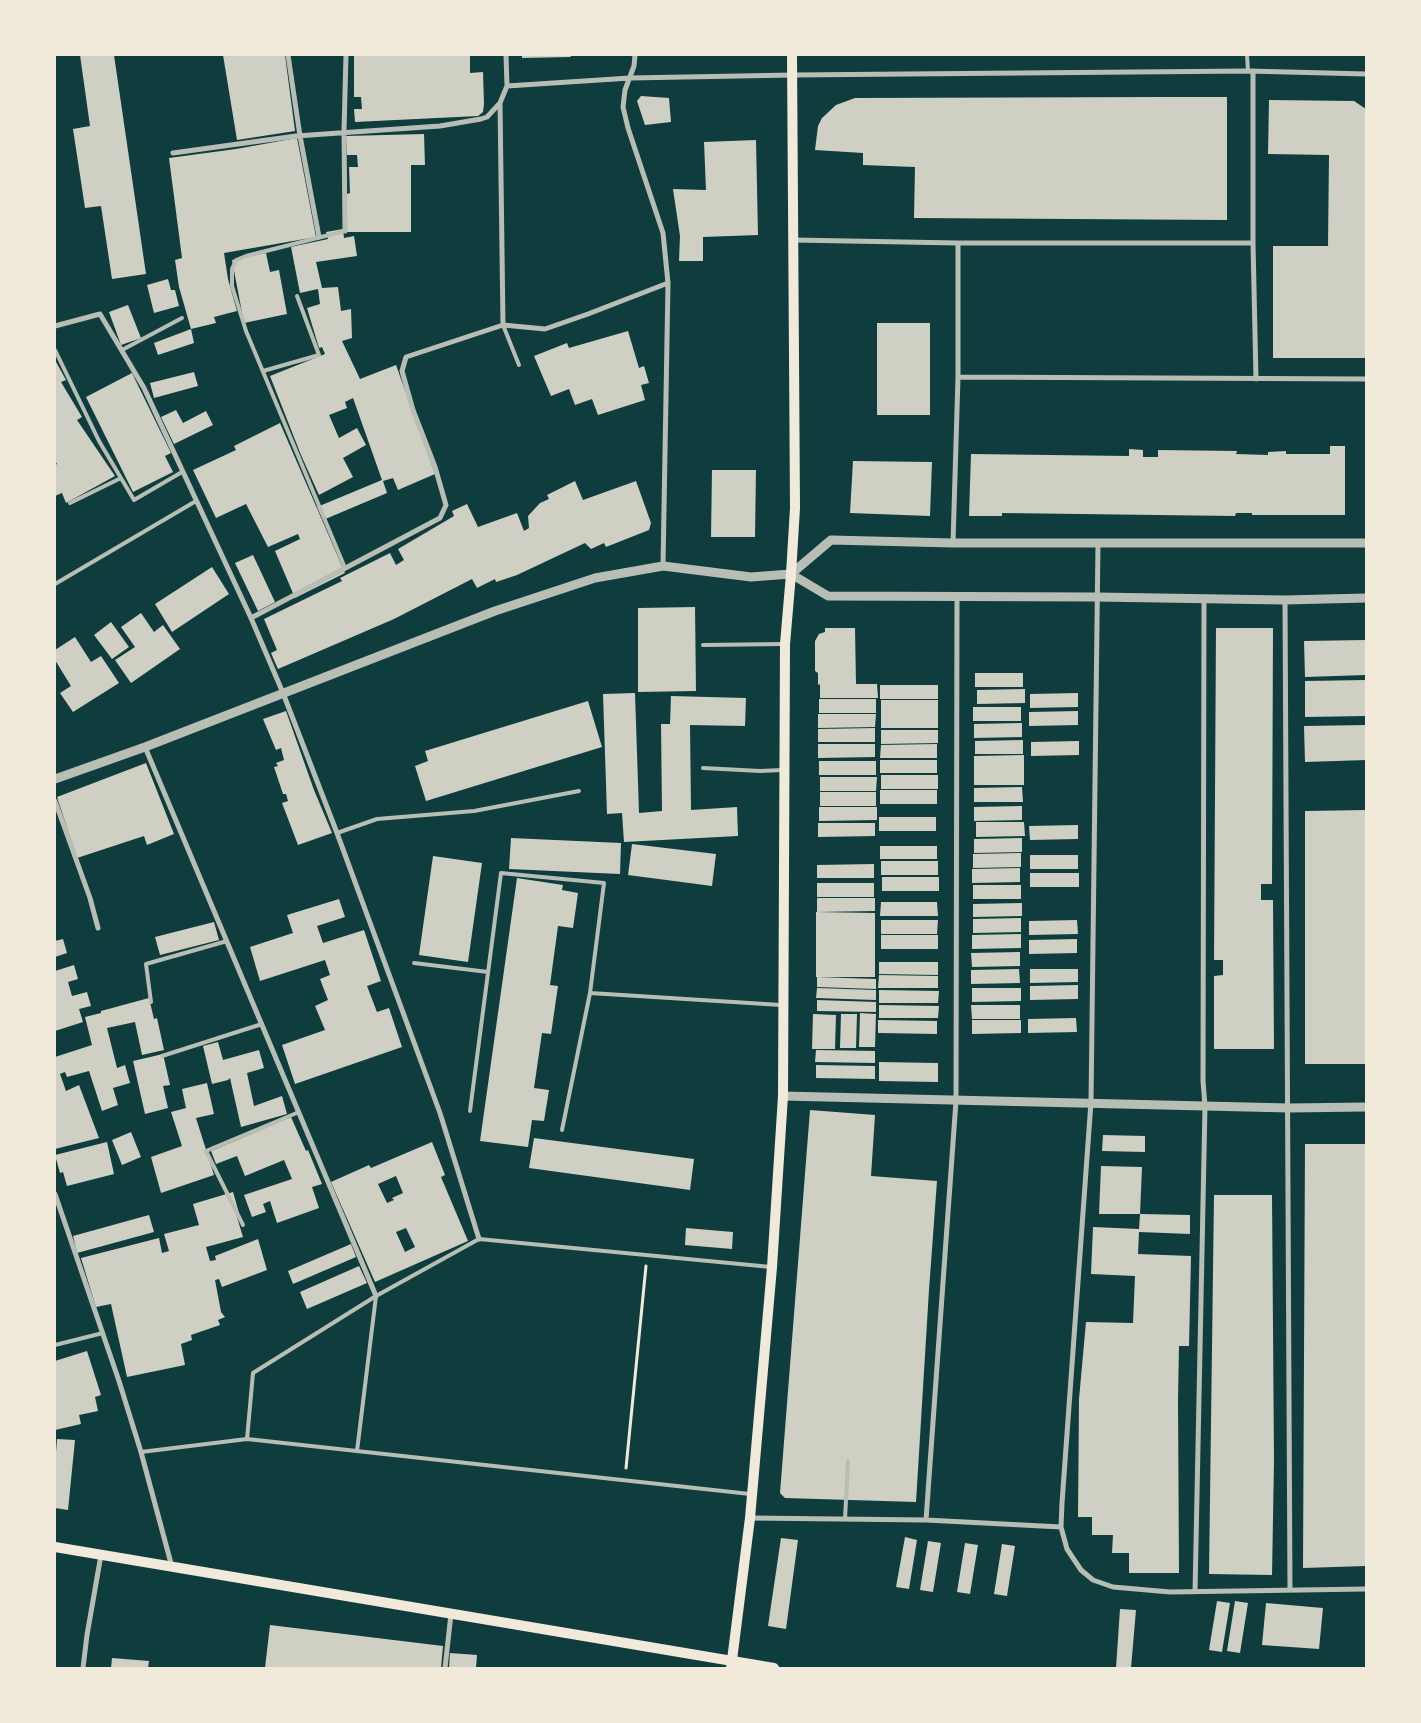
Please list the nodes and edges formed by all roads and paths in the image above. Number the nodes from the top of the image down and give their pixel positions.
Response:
1 (288, 55) edge
2 (346, 55) edge
3 (506, 55) edge
4 (634, 55) edge
5 (792, 55) edge
6 (1247, 55) edge
7 (1250, 71) junction
8 (1366, 74) edge
9 (793, 75) junction
10 (630, 78) junction
11 (508, 86) junction
12 (500, 103) junction
13 (344, 131) junction
14 (300, 136) junction
15 (173, 152) dead end
16 (345, 231) joint
17 (319, 237) junction
18 (793, 240) junction
19 (958, 243) junction
20 (1253, 243) junction
21 (668, 283) junction
22 (298, 296) dead end
23 (182, 318) dead end
24 (503, 325) junction
25 (55, 326) edge
26 (55, 350) edge
27 (122, 350) junction
28 (519, 365) dead end
29 (263, 372) junction
30 (958, 377) junction
31 (1256, 379) junction
32 (1366, 379) edge
33 (182, 472) junction
34 (121, 478) junction
35 (196, 501) junction
36 (70, 503) dead end
37 (953, 543) junction
38 (1366, 543) edge
39 (1098, 544) junction
40 (663, 566) junction
41 (345, 568) junction
42 (792, 574) junction
43 (55, 584) edge
44 (958, 596) junction
45 (1096, 597) junction
46 (1366, 598) edge
47 (1204, 599) junction
48 (1285, 600) junction
49 (251, 618) junction
50 (786, 644) junction
51 (704, 645) dead end
52 (283, 693) junction
53 (145, 747) junction
54 (703, 768) dead end
55 (786, 770) junction
56 (55, 779) edge
57 (579, 791) dead end
58 (55, 802) edge
59 (337, 833) junction
60 (98, 928) dead end
61 (227, 942) junction
62 (414, 963) dead end
63 (488, 972) junction
64 (590, 993) junction
65 (151, 1002) dead end
66 (784, 1005) junction
67 (262, 1024) junction
68 (162, 1056) dead end
69 (783, 1096) junction
70 (956, 1101) junction
71 (1091, 1102) junction
72 (1205, 1106) junction
73 (1366, 1107) edge
74 (1289, 1108) junction
75 (299, 1112) junction
76 (470, 1112) dead end
77 (562, 1130) dead end
78 (55, 1194) edge
79 (243, 1225) dead end
80 (479, 1238) junction
81 (647, 1255) junction
82 (772, 1267) junction
83 (376, 1296) junction
84 (103, 1333) junction
85 (55, 1345) edge
86 (247, 1439) junction
87 (357, 1451) junction
88 (141, 1452) junction
89 (848, 1461) dead end
90 (625, 1480) junction
91 (753, 1494) junction
92 (750, 1518) junction
93 (845, 1519) junction
94 (926, 1520) junction
95 (1062, 1527) junction
96 (55, 1547) edge
97 (101, 1555) junction
98 (172, 1568) junction
99 (1366, 1589) edge
100 (1290, 1590) junction
101 (1195, 1592) junction
102 (451, 1614) junction
103 (731, 1664) edge
104 (83, 1668) edge
105 (445, 1668) edge
106 (774, 1668) edge

1 - 14 street
2 - 13 street
3 - 11 street
4 - 10 street
5 - 9 main road
6 - 7 lane
7 - 8 street
7 - 9 street
7 - 20 street
9 - 10 street
9 - 18 main road
10 - 11 street
10 - 21 street
11 - 12 street
12 - 13 street
12 - 24 street
13 - 14 street
13 - 16 street
14 - 15 street
14 - 17 street
16 - 17 lane
17 - 29 lane
18 - 19 street
18 - 42 main road
19 - 20 street
19 - 30 street
20 - 31 street
21 - 24 street
21 - 40 street
22 - 29 lane
23 - 27 lane
24 - 28 lane
24 - 41 street
25 - 27 street
26 - 34 lane
27 - 33 street
29 - 41 lane
30 - 31 street
30 - 37 street
31 - 32 street
33 - 34 lane
33 - 35 street
34 - 36 lane
35 - 43 lane
35 - 49 street
37 - 39 street
37 - 42 street
38 - 39 street
39 - 45 street
40 - 42 street
40 - 52 street
41 - 49 street
42 - 44 street
42 - 50 main road
44 - 45 street
44 - 70 street
45 - 47 street
45 - 71 street
46 - 48 street
47 - 48 street
47 - 72 street
48 - 74 street
49 - 52 street
50 - 51 lane
50 - 55 main road
52 - 53 street
52 - 59 street
53 - 56 street
53 - 61 street
54 - 55 lane
55 - 66 main road
57 - 59 lane
58 - 60 street
59 - 80 street
61 - 65 lane
61 - 67 street
62 - 63 lane
63 - 64 lane
63 - 76 lane
64 - 66 lane
64 - 77 lane
66 - 69 main road
67 - 68 lane
67 - 75 street
69 - 70 street
69 - 82 main road
70 - 71 street
70 - 94 street
71 - 72 street
71 - 95 street
72 - 74 street
72 - 101 street
73 - 74 street
74 - 100 street
75 - 79 lane
75 - 83 street
78 - 84 street
80 - 81 lane
80 - 83 lane
81 - 82 lane
81 - 90 path
82 - 91 main road
83 - 86 lane
83 - 87 lane
84 - 85 lane
84 - 88 street
86 - 87 lane
86 - 88 lane
87 - 90 lane
88 - 98 street
89 - 93 lane
90 - 91 lane
91 - 92 main road
92 - 93 street
92 - 103 main road
93 - 94 street
94 - 95 street
95 - 101 street
96 - 97 main road
97 - 98 main road
97 - 104 street
98 - 102 main road
99 - 100 street
100 - 101 street
102 - 103 main road
102 - 105 street
103 - 106 main road

